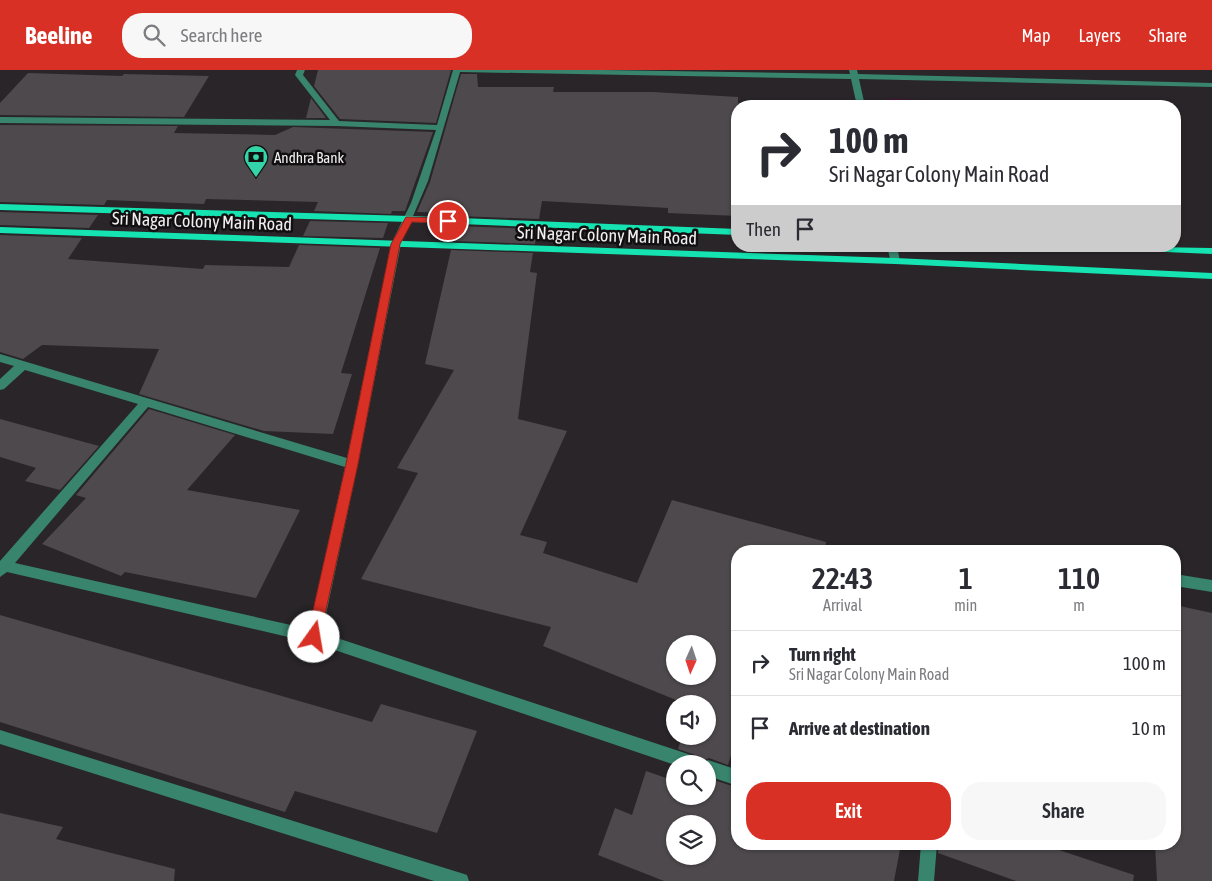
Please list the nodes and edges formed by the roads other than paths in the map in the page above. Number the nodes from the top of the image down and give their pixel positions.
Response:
1 (301, 70) edge
2 (457, 70) edge
3 (1050, 70) edge
4 (854, 73) edge
5 (1056, 80) junction
6 (1212, 85) edge
7 (861, 100) edge
8 (0, 120) edge
9 (336, 123) junction
10 (441, 128) junction
11 (0, 207) edge
12 (410, 219) junction
13 (0, 230) edge
14 (731, 232) edge
15 (396, 244) junction
16 (1181, 250) edge
17 (1212, 251) edge
18 (893, 252) edge
19 (895, 261) junction
20 (1212, 276) edge
21 (0, 358) edge
22 (23, 365) junction
23 (0, 386) edge
24 (146, 402) junction
25 (352, 464) junction
26 (2, 569) edge
27 (1181, 581) edge
28 (1212, 586) edge
29 (314, 637) junction
30 (0, 737) edge
31 (667, 755) edge
32 (716, 771) edge
33 (731, 776) edge
34 (929, 850) edge
35 (461, 881) edge
36 (926, 881) edge

1 - 9 street
2 - 4 street
2 - 10 street
3 - 5 street
4 - 5 street
4 - 7 street
5 - 6 street
8 - 9 street
9 - 10 street
10 - 12 street
11 - 12 main road, Sri Nagar Colony Main Road
12 - 14 main road, Sri Nagar Colony Main Road
12 - 15 street
13 - 15 main road, Sri Nagar Colony Main Road
15 - 19 main road, Sri Nagar Colony Main Road
15 - 25 street
16 - 17 main road
18 - 19 street
19 - 20 main road, Sri Nagar Colony Main Road
21 - 22 street
22 - 23 street
22 - 24 street
24 - 25 street
24 - 26 street
25 - 29 street
26 - 29 street
27 - 28 street
29 - 31 street
30 - 35 street
32 - 33 street
34 - 36 street

